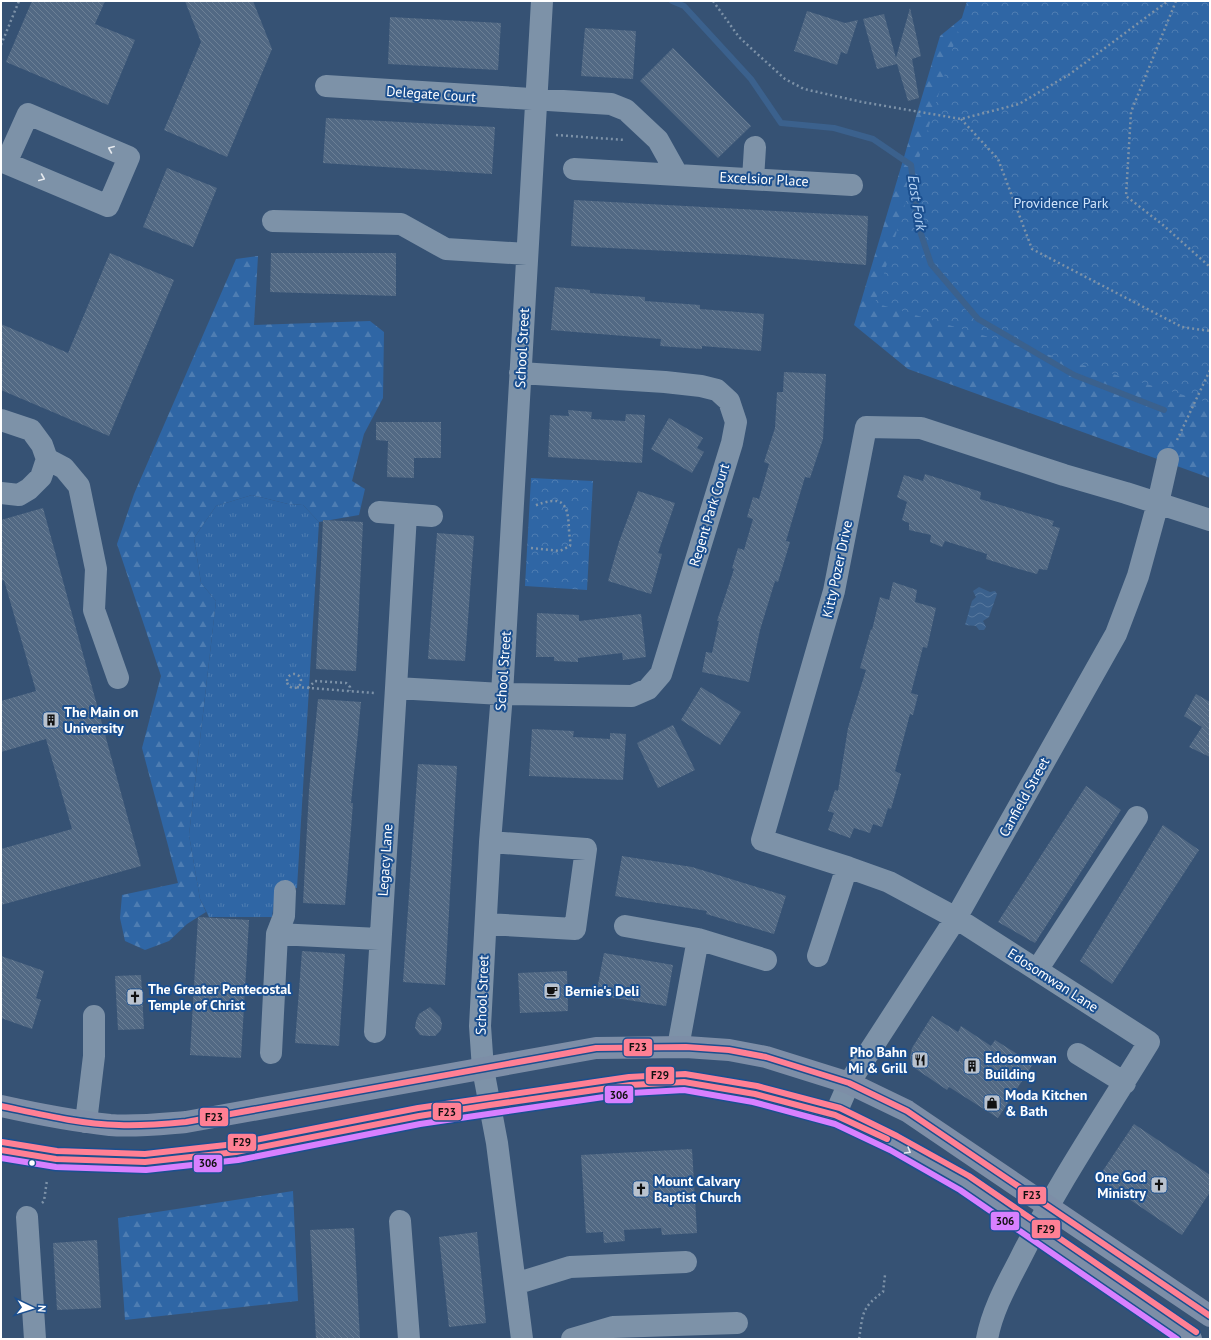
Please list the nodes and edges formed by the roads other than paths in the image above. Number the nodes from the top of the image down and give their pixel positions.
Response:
1 (542, 1) edge
2 (326, 86) dead end
3 (536, 101) junction
4 (755, 147) dead end
5 (3, 162) edge
6 (574, 169) dead end
7 (676, 174) junction
8 (753, 179) junction
9 (852, 185) dead end
10 (273, 221) dead end
11 (527, 254) junction
12 (520, 374) junction
13 (1, 420) edge
14 (47, 459) junction
15 (1168, 459) road end
16 (1, 493) edge
17 (1158, 503) junction
18 (379, 512) dead end
19 (406, 514) junction
20 (432, 516) dead end
21 (1204, 518) edge
22 (118, 678) dead end
23 (388, 690) junction
24 (502, 694) junction
25 (1138, 817) dead end
26 (490, 842) junction
27 (846, 867) junction
28 (285, 891) dead end
29 (956, 918) junction
30 (486, 924) junction
31 (625, 926) dead end
32 (278, 934) junction
33 (698, 938) junction
34 (379, 940) junction
35 (818, 956) dead end
36 (766, 960) dead end
37 (1037, 970) junction
38 (94, 1016) dead end
39 (375, 1032) dead end
40 (678, 1047) junction
41 (271, 1052) dead end
42 (1078, 1054) dead end
43 (483, 1069) junction
44 (849, 1083) junction
45 (1125, 1083) junction
46 (490, 1105) junction
47 (1, 1106) edge
48 (835, 1116) junction
49 (86, 1122) junction
50 (1, 1150) edge
51 (1049, 1206) junction
52 (27, 1218) dead end
53 (400, 1221) dead end
54 (1034, 1232) junction
55 (686, 1262) dead end
56 (515, 1284) junction
57 (1210, 1316) edge
58 (737, 1323) dead end
59 (1183, 1337) edge
60 (35, 1339) edge
61 (409, 1339) edge
62 (522, 1339) edge
63 (572, 1339) edge
64 (987, 1339) edge

1 - 3 street, School Street
2 - 3 street, Delegate Court
3 - 7 street
3 - 11 street, School Street
4 - 8 street
5 -> 5 street
6 - 7 street, Excelsior Place
7 - 8 street, Excelsior Place
8 - 9 street, Excelsior Place
10 - 11 street
11 - 12 street, School Street
12 - 24 street, School Street
12 - 24 street, Regent Park Court
13 - 14 street
14 - 16 street
14 - 22 street
15 - 17 street, Canfield Street
17 - 21 street, Kitty Pozer Drive
17 - 27 street, Kitty Pozer Drive
17 - 29 street, Canfield Street
18 - 19 street
19 - 20 street
19 - 23 street, Legacy Lane
23 - 24 street
23 - 34 street, Legacy Lane
24 - 26 street, School Street
25 - 37 street
26 - 30 street, School Street
26 - 30 street
27 - 29 street, Kitty Pozer Drive
27 - 35 street
28 - 32 street
29 - 37 street, Edosomwan Lane
29 - 44 street, Canfield Street
30 - 43 street, School Street
31 - 33 street
32 - 34 street
32 - 41 street
33 - 36 street
33 - 40 street
34 - 39 street, Legacy Lane
37 - 45 street, Edosomwan Lane
38 - 49 street
40 - 43 main road
40 - 44 main road
42 - 45 street
43 - 46 street, School Street
43 - 49 main road
44 - 48 street, Canfield Street
44 - 51 main road
45 - 51 street
46 - 48 main road
46 - 50 main road
46 - 56 street, School Street
47 - 49 main road
48 -> 54 main road
51 - 54 street
51 - 57 main road
52 - 60 street
53 - 61 street
54 - 59 main road
54 - 64 street
55 - 56 street
56 - 62 street, School Street
58 - 63 street

